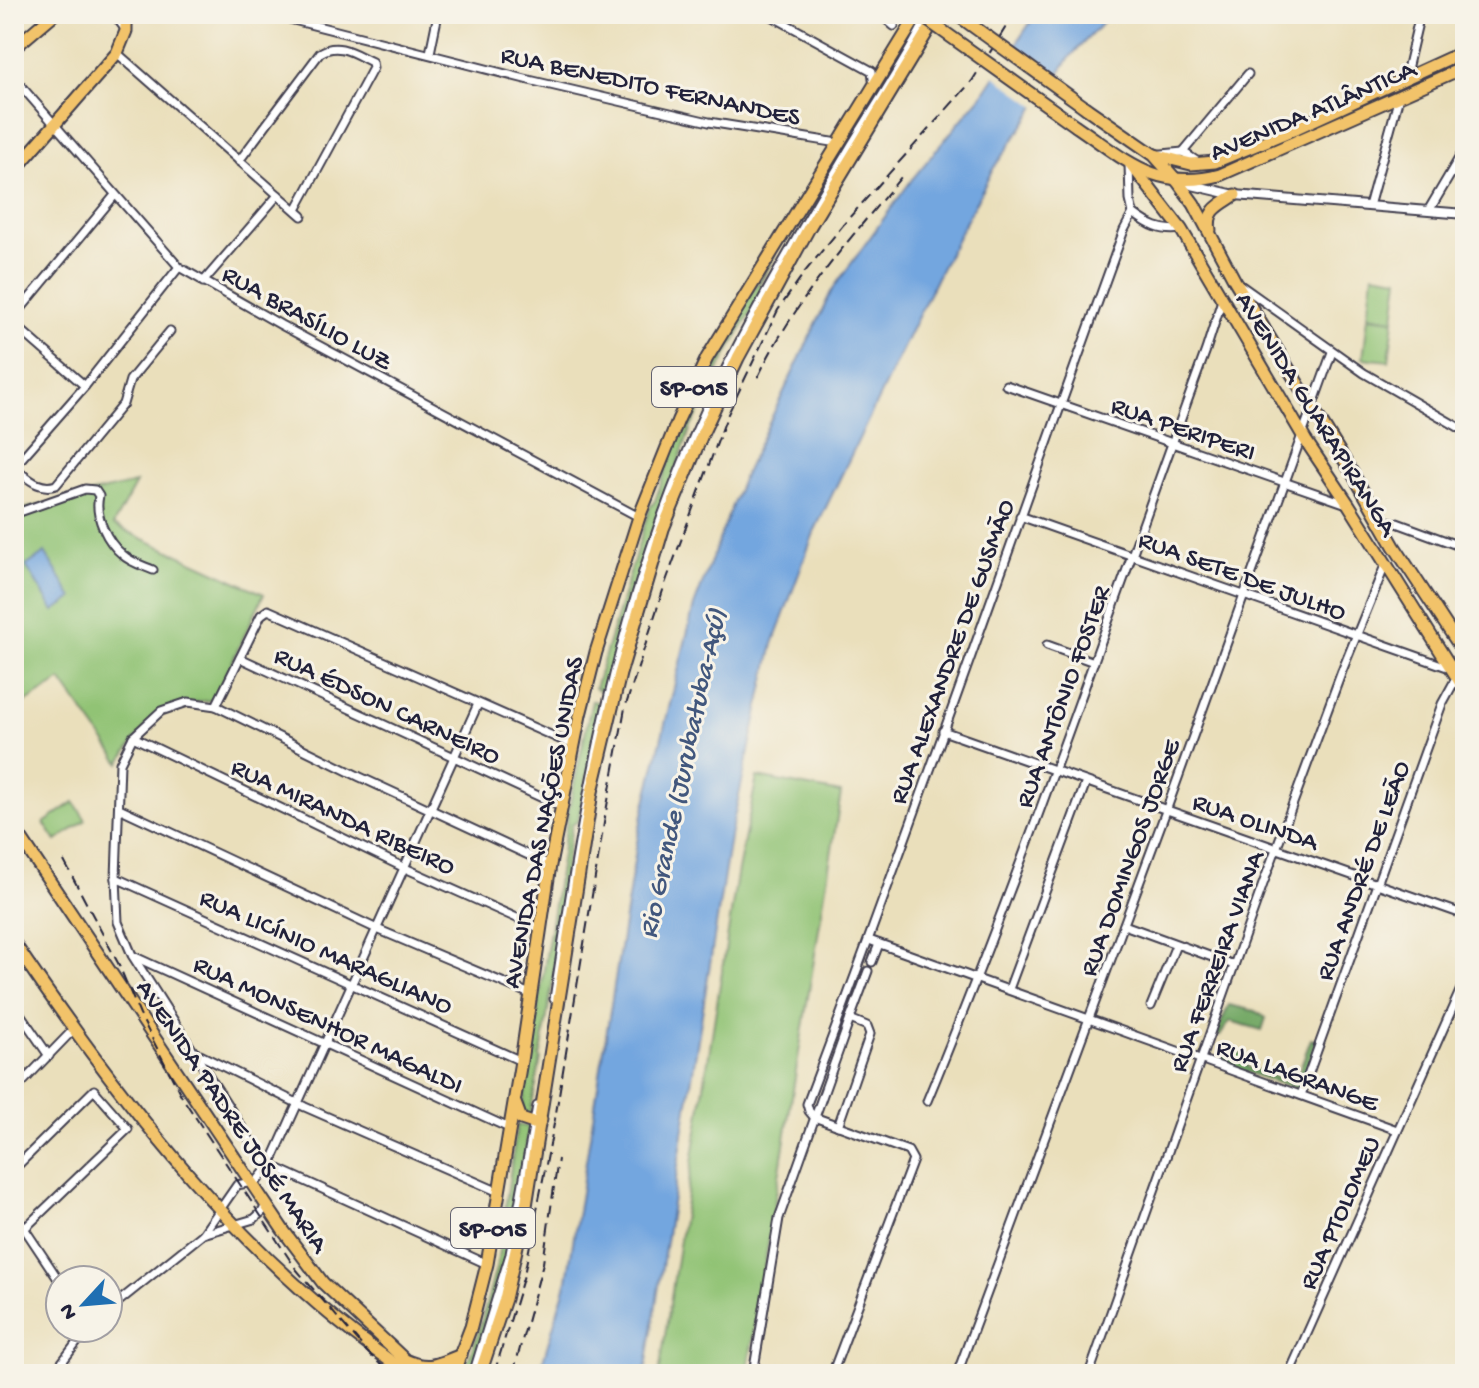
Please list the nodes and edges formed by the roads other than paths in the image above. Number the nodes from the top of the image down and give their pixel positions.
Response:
1 (54, 14) edge
2 (114, 14) edge
3 (126, 14) edge
4 (132, 14) edge
5 (270, 14) edge
6 (438, 14) edge
7 (768, 14) edge
8 (880, 14) edge
9 (918, 14) edge
10 (929, 14) edge
11 (938, 14) edge
12 (956, 14) edge
13 (1420, 14) edge
14 (894, 26) dead end
15 (126, 31) junction
16 (14, 48) edge
17 (1465, 51) edge
18 (117, 53) junction
19 (430, 53) junction
20 (1465, 67) edge
21 (1248, 74) dead end
22 (14, 78) edge
23 (1405, 78) junction
24 (874, 87) junction
25 (1400, 95) junction
26 (56, 125) junction
27 (838, 143) junction
28 (1465, 149) edge
29 (1183, 152) junction
30 (1154, 155) junction
31 (239, 161) junction
32 (1129, 162) junction
33 (1204, 164) junction
34 (14, 171) edge
35 (1178, 182) junction
36 (115, 195) junction
37 (278, 195) junction
38 (1235, 195) junction
39 (1369, 206) junction
40 (1429, 210) junction
41 (1133, 213) junction
42 (1465, 214) edge
43 (1181, 229) junction
44 (1211, 235) junction
45 (179, 267) junction
46 (1235, 281) junction
47 (203, 282) junction
48 (1222, 300) junction
49 (14, 317) edge
50 (14, 324) edge
51 (170, 331) dead end
52 (1332, 352) junction
53 (1006, 385) dead end
54 (85, 386) junction
55 (1061, 404) junction
56 (1311, 407) junction
57 (1465, 431) edge
58 (1301, 432) junction
59 (1171, 445) junction
60 (14, 450) edge
61 (21, 456) junction
62 (14, 467) edge
63 (1283, 483) junction
64 (1349, 505) junction
65 (14, 514) edge
66 (1020, 516) junction
67 (639, 517) junction
68 (1379, 520) junction
69 (1465, 548) edge
70 (1131, 555) junction
71 (1386, 563) junction
72 (153, 570) dead end
73 (1243, 595) junction
74 (1356, 636) junction
75 (1047, 645) dead end
76 (1465, 654) edge
77 (240, 658) junction
78 (1094, 662) junction
79 (1465, 662) edge
80 (1455, 673) junction
81 (1465, 690) edge
82 (478, 704) junction
83 (216, 706) junction
84 (943, 731) junction
85 (133, 737) junction
86 (573, 745) junction
87 (454, 756) junction
88 (1056, 771) junction
89 (1086, 782) junction
90 (562, 807) junction
91 (119, 808) junction
92 (432, 810) junction
93 (1166, 811) junction
94 (14, 828) edge
95 (1277, 848) junction
96 (550, 865) junction
97 (405, 868) junction
98 (116, 878) junction
99 (1377, 884) junction
100 (1465, 915) edge
101 (1124, 925) junction
102 (539, 928) junction
103 (377, 929) junction
104 (869, 940) junction
105 (14, 943) edge
106 (879, 944) junction
107 (1176, 945) junction
108 (132, 955) junction
109 (872, 962) dead end
110 (1234, 965) junction
111 (868, 971) dead end
112 (978, 977) junction
113 (1465, 980) edge
114 (352, 985) junction
115 (1009, 989) junction
116 (530, 994) junction
117 (14, 1005) edge
118 (1151, 1006) dead end
119 (850, 1019) junction
120 (1090, 1019) junction
121 (73, 1030) junction
122 (325, 1043) junction
123 (194, 1052) junction
124 (49, 1056) junction
125 (1201, 1060) junction
126 (521, 1061) junction
127 (14, 1091) edge
128 (1301, 1095) junction
129 (515, 1098) junction
130 (927, 1101) dead end
131 (298, 1103) junction
132 (814, 1117) junction
133 (537, 1122) junction
134 (838, 1126) junction
135 (509, 1128) junction
136 (1397, 1130) junction
137 (270, 1165) junction
138 (14, 1169) edge
139 (252, 1183) junction
140 (499, 1192) junction
141 (266, 1203) junction
142 (219, 1209) junction
143 (14, 1213) edge
144 (233, 1223) junction
145 (24, 1229) junction
146 (203, 1234) junction
147 (48, 1264) edge
148 (487, 1264) junction
149 (323, 1283) junction
150 (124, 1297) edge
151 (310, 1297) junction
152 (76, 1344) edge
153 (461, 1355) junction
154 (53, 1374) edge
155 (409, 1374) edge
156 (453, 1374) edge
157 (473, 1374) edge
158 (480, 1374) edge
159 (753, 1374) edge
160 (832, 1374) edge
161 (957, 1374) edge
162 (1089, 1374) edge
163 (1289, 1374) edge

1 - 16 main road
2 - 15 street
3 - 15 main road
4 - 15 street
5 - 19 street, RUA BENEDITO FERNANDES
6 - 19 street
7 - 24 street
8 - 14 street
9 - 24 main road, AVENIDA DAS NAÇÕES UNIDAS / SP-015
9 - 32 main road, bridge
10 - 133 street
11 - 133 main road, AVENIDA DAS NAÇÕES UNIDAS / SP-015
12 - 30 main road, bridge
13 - 23 street
15 - 18 main road
17 - 23 main road, AVENIDA ATLÂNTICA
18 - 26 main road
18 - 31 street
19 - 27 street, RUA BENEDITO FERNANDES
20 - 25 main road, AVENIDA ATLÂNTICA
21 - 29 street
22 - 26 street, RUA BRASÍLIO LUZ
23 - 33 main road, AVENIDA ATLÂNTICA
24 - 27 main road, AVENIDA DAS NAÇÕES UNIDAS / SP-015
25 - 35 main road, AVENIDA ATLÂNTICA
25 - 39 street
26 - 34 main road
26 - 36 street, RUA BRASÍLIO LUZ
27 - 67 main road, AVENIDA DAS NAÇÕES UNIDAS / SP-015
28 - 40 street
29 - 30 street
29 - 33 street
30 - 33 main road, AVENIDA ATLÂNTICA
30 - 35 main road, AVENIDA GUARAPIRANGA
31 - 37 street
31 - 37 street
32 - 35 main road, AVENIDA ATLÂNTICA
32 - 41 street
32 - 43 main road, AVENIDA GUARAPIRANGA
35 - 38 street
35 - 44 main road, AVENIDA GUARAPIRANGA
36 - 45 street, RUA BRASÍLIO LUZ
36 - 49 street
37 - 47 street
38 - 39 street
38 - 44 main road
39 - 40 street
40 - 42 street
41 - 43 street
41 - 55 street, RUA ALEXANDRE DE GUSMÃO
43 - 48 main road, AVENIDA GUARAPIRANGA
44 - 46 main road, AVENIDA GUARAPIRANGA
45 - 47 street, RUA BRASÍLIO LUZ
45 - 54 street
46 - 52 street
46 - 56 main road, AVENIDA GUARAPIRANGA
47 - 67 street, RUA BRASÍLIO LUZ
48 - 58 main road, AVENIDA GUARAPIRANGA
48 - 59 street, RUA ANTÔNIO FOSTER
50 - 54 street
51 - 62 street
52 - 56 street, RUA DOMINGOS JORGE
52 - 57 street
53 - 55 street, RUA PERIPERI
54 - 61 street
55 - 59 street, RUA PERIPERI
55 - 66 street, RUA ALEXANDRE DE GUSMÃO
56 - 58 street, RUA DOMINGOS JORGE
56 - 68 main road, AVENIDA GUARAPIRANGA
58 - 63 street, RUA DOMINGOS JORGE
58 - 64 main road, AVENIDA GUARAPIRANGA
59 - 63 street, RUA PERIPERI
59 - 70 street, RUA ANTÔNIO FOSTER
60 - 61 street
61 - 62 street
63 - 64 street, RUA PERIPERI
63 - 73 street, RUA DOMINGOS JORGE
64 - 71 main road, AVENIDA GUARAPIRANGA
65 - 72 street
66 - 70 street, RUA SETE DE JULHO
66 - 84 street, RUA ALEXANDRE DE GUSMÃO
67 - 86 main road, AVENIDA DAS NAÇÕES UNIDAS / SP-015
68 - 69 street
68 - 76 main road, AVENIDA GUARAPIRANGA
70 - 73 street, RUA SETE DE JULHO
70 - 78 street, RUA ANTÔNIO FOSTER
71 - 74 street, RUA FERREIRA VIANA
71 - 80 main road, AVENIDA GUARAPIRANGA
73 - 74 street, RUA SETE DE JULHO
73 - 93 street, RUA DOMINGOS JORGE
74 - 80 street, RUA SETE DE JULHO
74 - 95 street, RUA FERREIRA VIANA
75 - 78 street
77 - 82 street
77 - 83 street
77 - 87 street, RUA ÉDSON CARNEIRO
78 - 88 street, RUA ANTÔNIO FOSTER
79 - 80 street, RUA ANDRÉ DE LEÃO
80 - 81 main road, AVENIDA GUARAPIRANGA
80 - 99 street, RUA ANDRÉ DE LEÃO
82 - 86 street
82 - 87 street
83 - 85 street
83 - 92 street
84 - 88 street, RUA OLINDA
84 - 104 street, RUA ALEXANDRE DE GUSMÃO
85 - 91 street
85 - 97 street, RUA MIRANDA RIBEIRO
86 - 90 main road, AVENIDA DAS NAÇÕES UNIDAS / SP-015
87 - 90 street, RUA ÉDSON CARNEIRO
87 - 92 street
88 - 89 street, RUA OLINDA
88 - 112 street, RUA ANTÔNIO FOSTER
89 - 93 street, RUA OLINDA
89 - 115 street
90 - 96 main road, AVENIDA DAS NAÇÕES UNIDAS / SP-015
91 - 98 street
91 - 103 street
92 - 96 street
92 - 97 street
93 - 95 street, RUA OLINDA
93 - 101 street, RUA DOMINGOS JORGE
94 - 139 main road, AVENIDA PADRE JOSÉ MARIA
95 - 99 street, RUA OLINDA
95 - 110 street, RUA FERREIRA VIANA
96 - 102 main road, AVENIDA DAS NAÇÕES UNIDAS / SP-015
97 - 102 street, RUA MIRANDA RIBEIRO
97 - 103 street
98 - 108 street
98 - 114 street, RUA LICÍNIO MARAGLIANO
99 - 100 street, RUA OLINDA
99 - 128 street, RUA ANDRÉ DE LEÃO
101 - 107 street
101 - 120 street, RUA DOMINGOS JORGE
102 - 116 main road, AVENIDA DAS NAÇÕES UNIDAS / SP-015
103 - 114 street
103 - 116 street
104 - 106 street, RUA LAGRANGE
104 - 132 street, RUA ALEXANDRE DE GUSMÃO
105 - 121 main road, AVENIDA PADRE JOSÉ MARIA
106 - 109 street
106 - 112 street, RUA LAGRANGE
107 - 110 street
107 - 118 street
108 - 122 street, RUA MONSENHOR MAGALDI
108 - 123 street
110 - 125 street, RUA FERREIRA VIANA
111 - 119 street
112 - 115 street, RUA LAGRANGE
112 - 130 street, RUA ANTÔNIO FOSTER
113 - 136 street, RUA PTOLOMEU
114 - 122 street
114 - 126 street, RUA LICÍNIO MARAGLIANO
115 - 120 street, RUA LAGRANGE
116 - 126 main road, AVENIDA DAS NAÇÕES UNIDAS / SP-015
117 - 124 street
119 - 132 street
119 - 134 street
120 - 125 street, RUA LAGRANGE
120 - 161 street, RUA DOMINGOS JORGE
121 - 124 street
121 - 142 main road, AVENIDA PADRE JOSÉ MARIA
122 - 131 street
122 - 135 street, RUA MONSENHOR MAGALDI
123 - 131 street
123 - 137 street
124 - 127 street
125 - 128 street, RUA LAGRANGE
125 - 162 street, RUA FERREIRA VIANA
126 - 129 main road, AVENIDA DAS NAÇÕES UNIDAS / SP-015
128 - 136 street, RUA LAGRANGE
129 - 133 main road
129 - 135 main road, AVENIDA DAS NAÇÕES UNIDAS / SP-015
131 - 137 street
131 - 140 street
132 - 134 street
132 - 159 street
133 - 157 street
133 - 158 main road, AVENIDA DAS NAÇÕES UNIDAS / SP-015
134 - 160 street
135 - 140 main road, AVENIDA DAS NAÇÕES UNIDAS / SP-015
136 - 163 street, RUA PTOLOMEU
137 - 139 street
137 - 148 street
138 - 145 street
139 - 141 main road, AVENIDA PADRE JOSÉ MARIA
139 - 142 street
140 - 148 main road, AVENIDA DAS NAÇÕES UNIDAS / SP-015
141 - 144 street
141 - 149 main road, AVENIDA PADRE JOSÉ MARIA
142 - 144 main road, AVENIDA PADRE JOSÉ MARIA
142 - 146 street
143 - 145 street
144 - 146 street
144 - 151 main road, AVENIDA PADRE JOSÉ MARIA
145 - 147 street
146 - 150 street
148 - 153 main road, AVENIDA DAS NAÇÕES UNIDAS / SP-015
149 - 151 main road
149 - 153 main road, AVENIDA PADRE JOSÉ MARIA
151 - 155 main road, AVENIDA PADRE JOSÉ MARIA
152 - 154 street
153 - 156 main road, AVENIDA DAS NAÇÕES UNIDAS / SP-015

